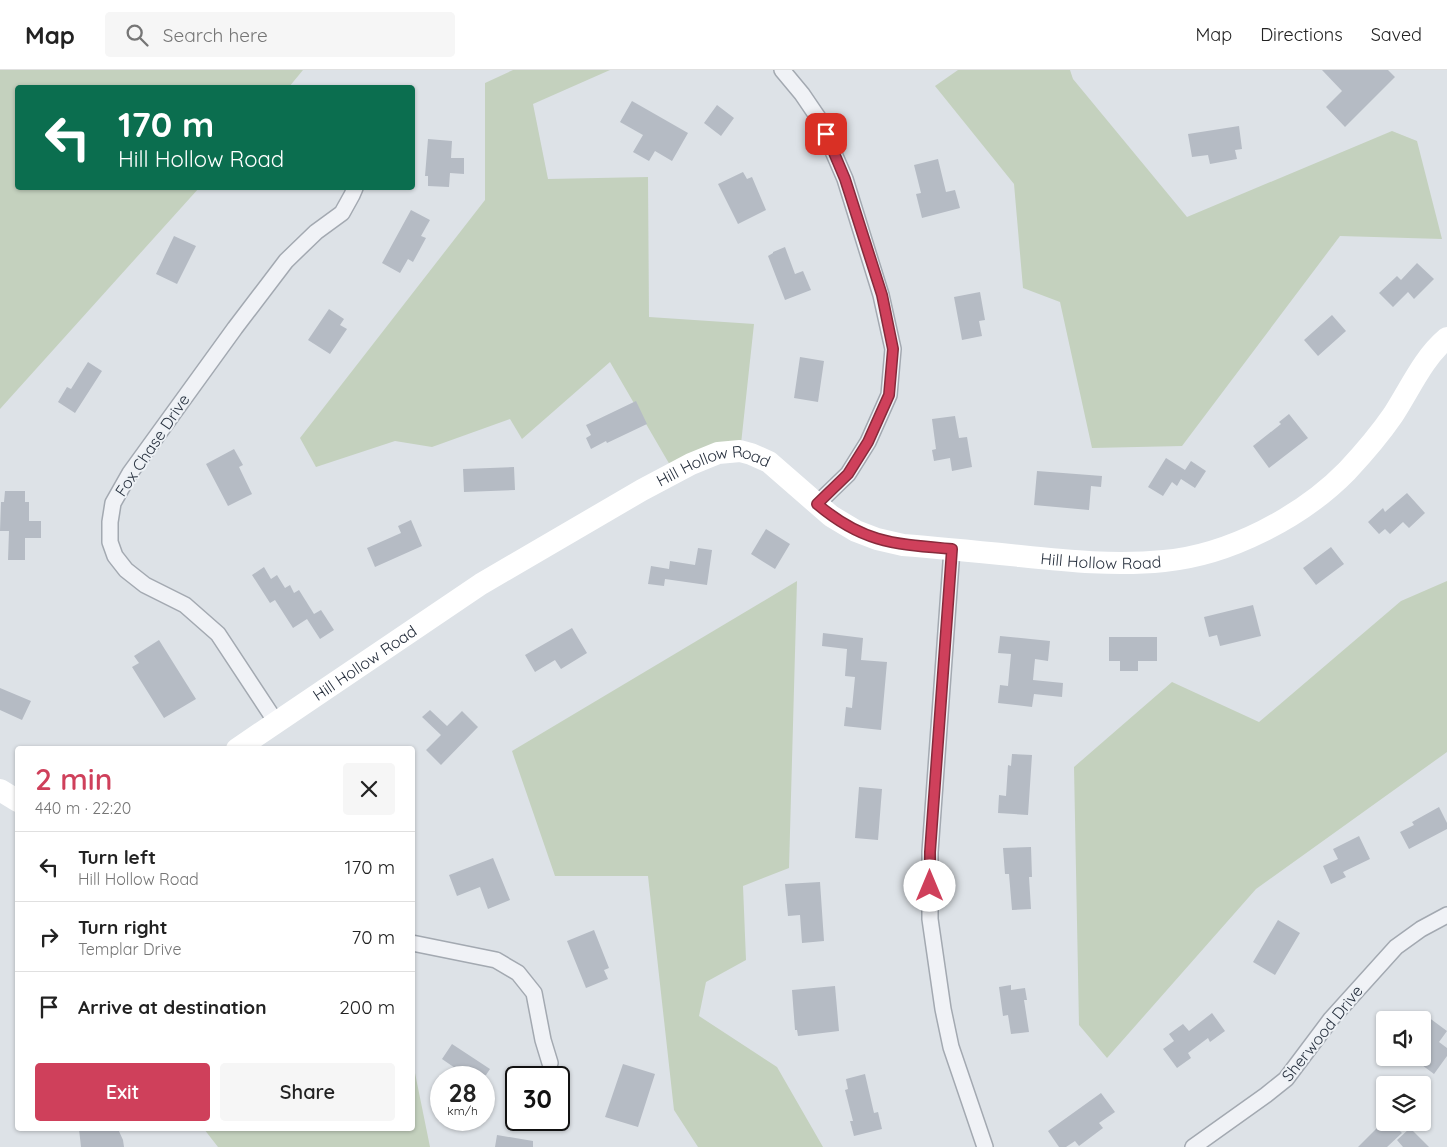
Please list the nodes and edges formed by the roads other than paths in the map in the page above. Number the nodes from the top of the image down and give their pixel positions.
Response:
1 (782, 70) edge
2 (354, 190) edge
3 (1447, 338) edge
4 (817, 504) junction
5 (952, 549) junction
6 (276, 722) junction
7 (241, 746) edge
8 (0, 790) edge
9 (15, 799) edge
10 (1447, 915) edge
11 (415, 944) edge
12 (550, 1063) dead end
13 (985, 1147) edge
14 (1193, 1147) edge

1 - 4 street
2 - 6 street, Fox Chase Drive
3 - 5 street, Hill Hollow Road
4 - 5 street, Hill Hollow Road
4 - 6 street, Hill Hollow Road
5 - 13 street
6 - 7 street, Hill Hollow Road
8 - 9 street
10 - 14 street, Sherwood Drive
11 - 12 street

